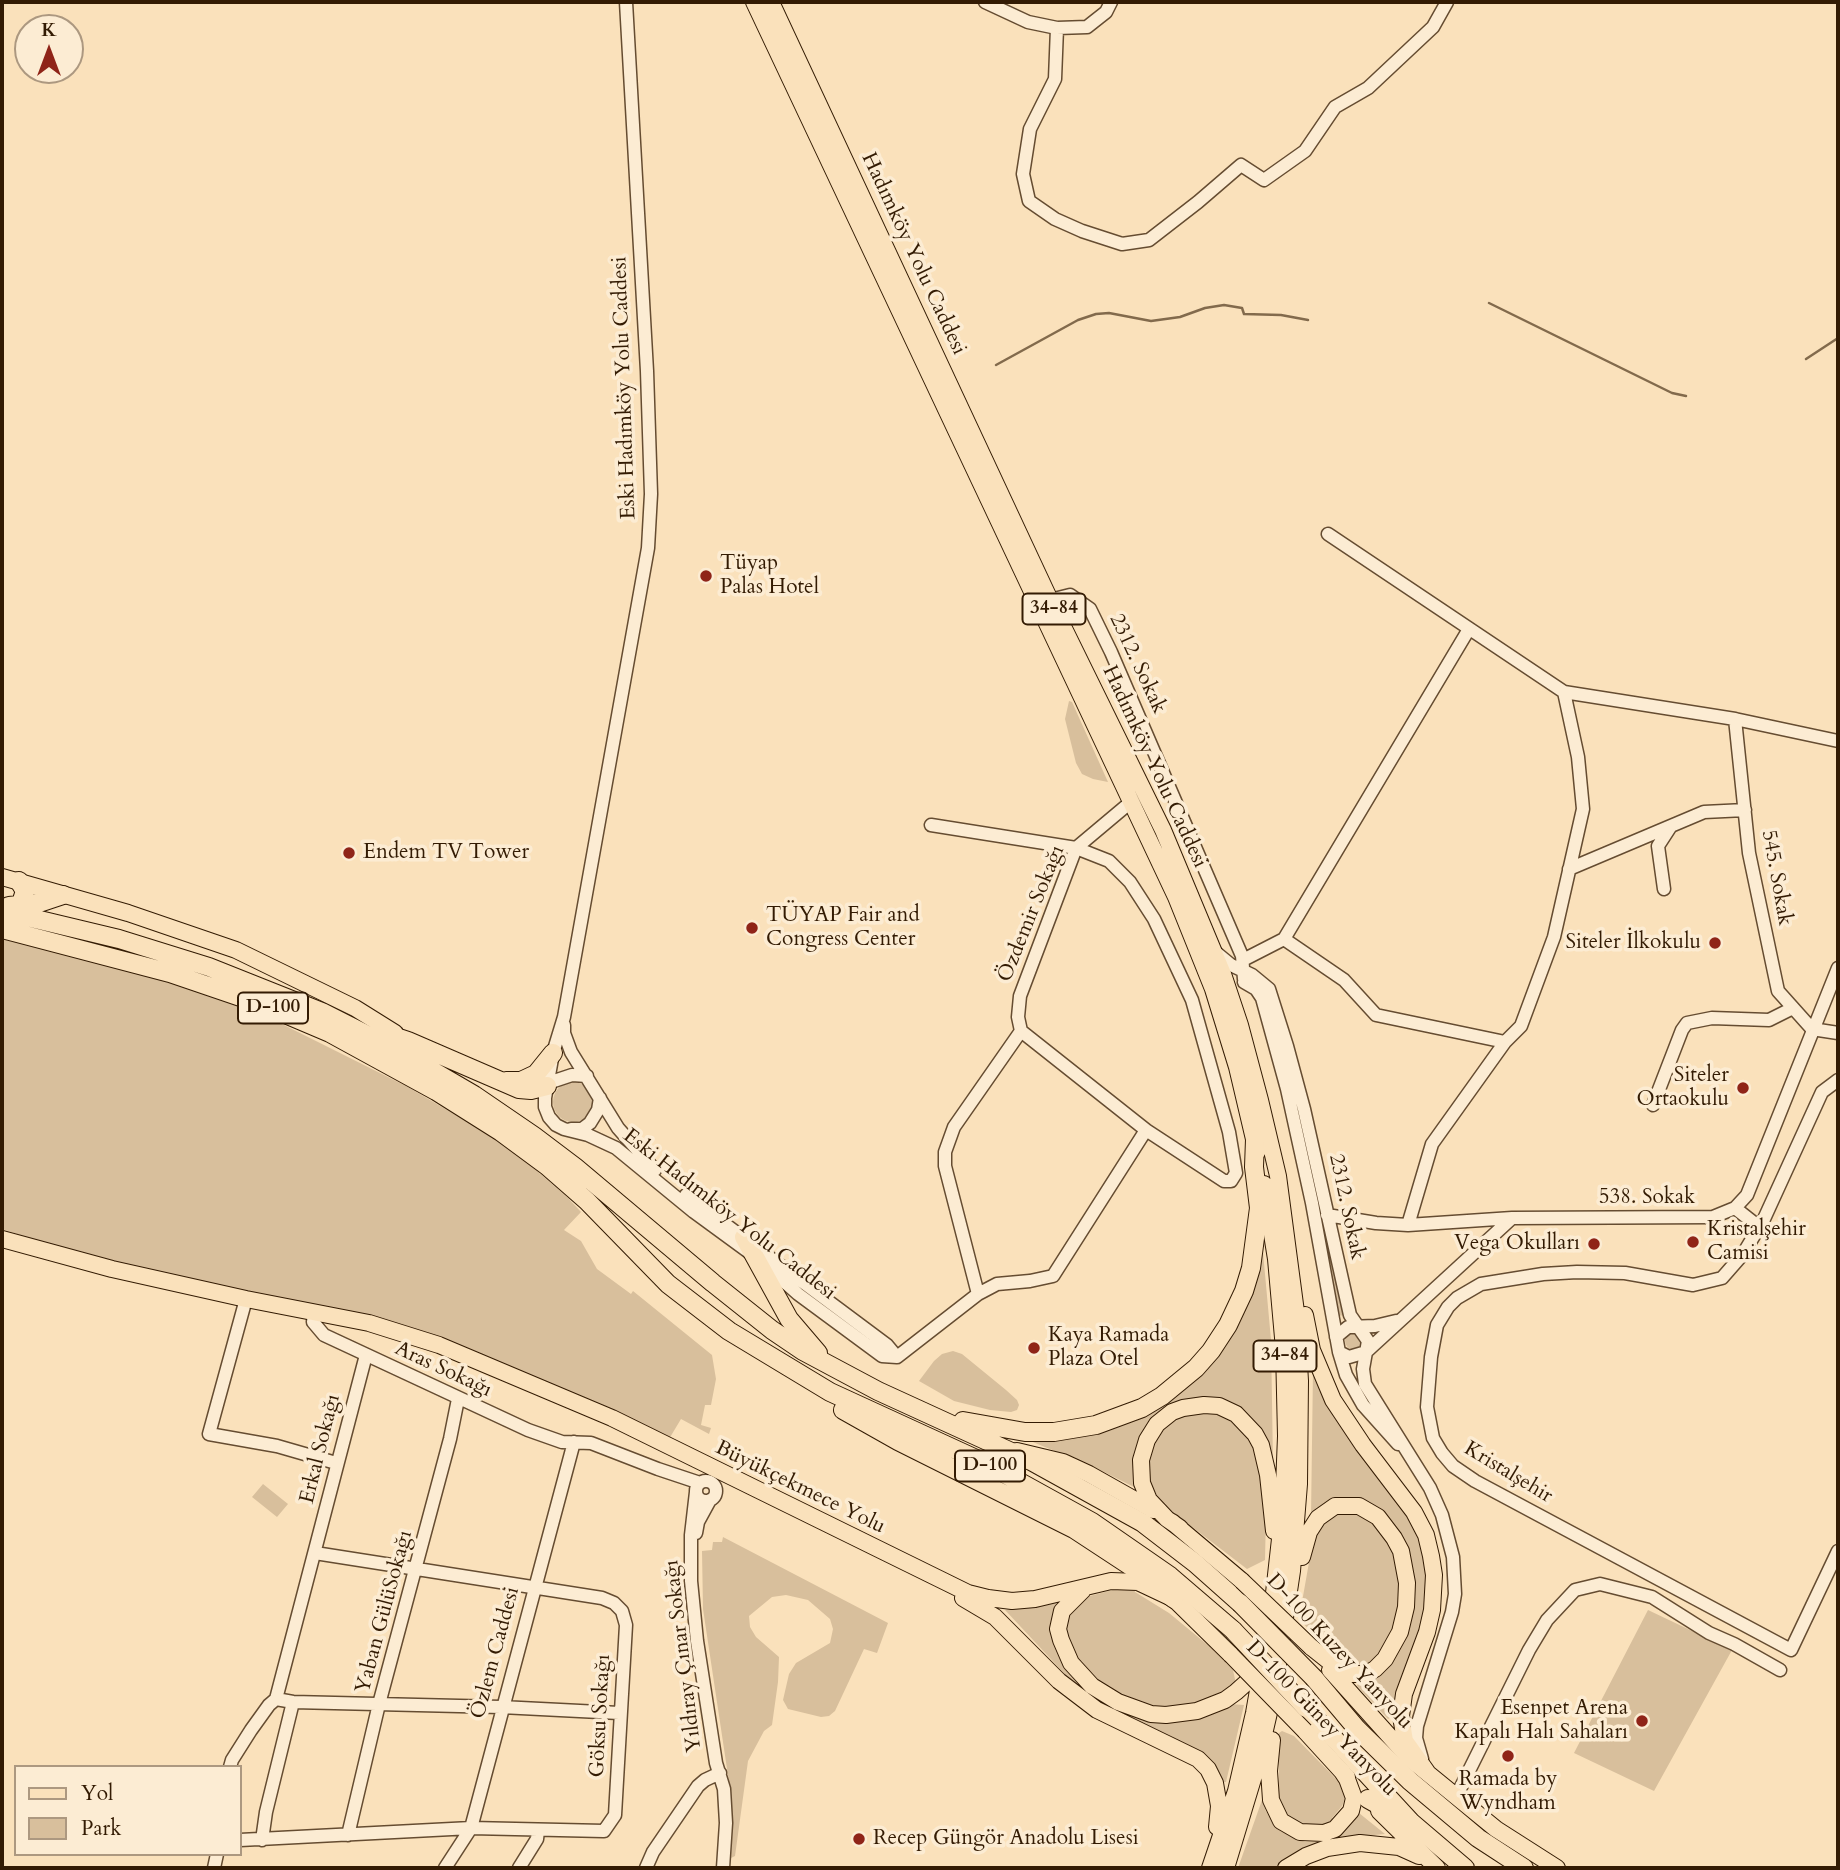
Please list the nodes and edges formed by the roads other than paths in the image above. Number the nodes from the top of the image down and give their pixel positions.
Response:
1 (626, 2) edge
2 (754, 2) edge
3 (771, 2) edge
4 (985, 2) edge
5 (1111, 2) edge
6 (1447, 2) edge
7 (1057, 28) junction
8 (1328, 534) dead end
9 (1050, 600) junction
10 (1469, 629) junction
11 (1564, 692) junction
12 (1735, 719) junction
13 (1838, 741) edge
14 (1132, 801) junction
15 (1745, 810) junction
16 (931, 825) dead end
17 (1671, 826) junction
18 (1076, 848) junction
19 (1569, 869) junction
20 (10, 879) edge
21 (1664, 889) dead end
22 (63, 895) junction
23 (20, 906) junction
24 (2, 909) edge
25 (2, 929) edge
26 (1284, 939) junction
27 (1214, 950) junction
28 (1838, 968) edge
29 (1244, 971) junction
30 (1793, 1008) junction
31 (564, 1017) junction
32 (1237, 1017) junction
33 (335, 1018) junction
34 (1812, 1029) junction
35 (1021, 1031) junction
36 (1838, 1033) edge
37 (408, 1041) junction
38 (1505, 1042) junction
39 (553, 1052) junction
40 (587, 1076) junction
41 (497, 1080) junction
42 (1838, 1080) edge
43 (548, 1085) junction
44 (474, 1095) junction
45 (600, 1098) junction
46 (1653, 1105) dead end
47 (571, 1129) junction
48 (1146, 1130) junction
49 (1255, 1139) junction
50 (1735, 1208) junction
51 (697, 1209) junction
52 (1327, 1215) junction
53 (1512, 1218) junction
54 (1408, 1225) junction
55 (1759, 1227) junction
56 (1287, 1233) junction
57 (744, 1237) junction
58 (2, 1239) edge
59 (755, 1256) junction
60 (812, 1287) junction
61 (798, 1294) junction
62 (978, 1294) junction
63 (246, 1299) junction
64 (314, 1312) junction
65 (1399, 1319) junction
66 (1357, 1326) junction
67 (729, 1331) junction
68 (1336, 1337) junction
69 (1339, 1352) junction
70 (1366, 1352) junction
71 (366, 1355) junction
72 (897, 1357) junction
73 (829, 1366) junction
74 (458, 1399) junction
75 (922, 1412) junction
76 (574, 1442) junction
77 (1005, 1449) junction
78 (1406, 1451) junction
79 (699, 1461) junction
80 (337, 1464) junction
81 (729, 1475) junction
82 (699, 1486) junction
83 (713, 1496) junction
84 (699, 1510) junction
85 (1180, 1528) junction
86 (1838, 1551) edge
87 (316, 1553) junction
88 (914, 1567) junction
89 (417, 1570) junction
90 (1277, 1576) junction
91 (1088, 1586) junction
92 (534, 1588) junction
93 (1174, 1599) junction
94 (1288, 1603) junction
95 (1267, 1644) junction
96 (1311, 1647) junction
97 (1780, 1670) dead end
98 (276, 1699) junction
99 (293, 1702) junction
100 (379, 1704) junction
101 (502, 1707) junction
102 (1270, 1711) junction
103 (620, 1713) junction
104 (231, 1765) edge
105 (1341, 1770) junction
106 (1427, 1772) junction
107 (720, 1773) junction
108 (1456, 1797) junction
109 (1368, 1799) junction
110 (471, 1828) junction
111 (538, 1831) junction
112 (348, 1835) junction
113 (242, 1840) edge
114 (262, 1840) junction
115 (1435, 1866) edge
116 (445, 1868) edge
117 (519, 1868) edge
118 (646, 1868) edge
119 (723, 1868) edge
120 (1210, 1868) edge
121 (1226, 1868) edge
122 (1286, 1868) edge
123 (1464, 1868) edge
124 (1524, 1868) edge
125 (1557, 1868) edge

1 - 31 street, Eski Hadımköy Yolu Caddesi
2 - 14 main road, Hadımköy Yolu Caddesi / 34-84
3 - 9 main road, Hadımköy Yolu Caddesi / 34-84
4 - 7 street
5 - 7 street
6 - 7 street
8 - 10 street
9 - 27 main road, Hadımköy Yolu Caddesi / 34-84
9 - 29 street, 2312. Sokak
10 - 11 street
10 - 26 street
11 - 12 street
11 - 19 street
12 - 13 street
12 - 15 street, 545. Sokak
14 - 18 street, Özdemir Sokağı
14 - 49 main road, Hadımköy Yolu Caddesi / 34-84
15 - 17 street
15 - 30 street, 545. Sokak
16 - 18 street
17 - 19 street
17 - 21 street
18 - 35 street, Özdemir Sokağı
18 - 48 street
19 - 38 street
20 - 22 main road
20 - 23 highway
22 - 23 highway
22 - 37 main road
23 - 24 highway
24 - 33 highway, D-100
25 - 67 highway, D-100
26 - 29 street
26 - 38 street
27 - 29 street, 2312. Sokak
27 - 32 main road, Hadımköy Yolu Caddesi / 34-84
28 - 34 street
29 - 32 street
29 - 52 street, 2312. Sokak
29 - 68 street, 2312. Sokak
30 - 34 street, 545. Sokak
30 - 46 street
31 - 39 street, Eski Hadımköy Yolu Caddesi
31 - 40 street, Eski Hadımköy Yolu Caddesi
32 - 56 main road, Hadımköy Yolu Caddesi / 34-84
33 - 37 highway
33 - 44 highway, D-100
34 - 36 street
34 - 50 street
35 - 48 street
35 - 62 street
37 - 41 highway
37 - 44 main road
38 - 54 street
39 - 41 highway
39 - 43 street, Eski Hadımköy Yolu Caddesi
40 - 43 street
40 - 45 street, Eski Hadımköy Yolu Caddesi
41 - 43 highway
42 - 55 street, Kristalşehir
43 - 47 street, Eski Hadımköy Yolu Caddesi
44 - 73 highway, D-100
45 - 47 street
45 - 51 street, Eski Hadımköy Yolu Caddesi
47 - 51 street, Eski Hadımköy Yolu Caddesi
48 - 62 street
49 - 75 highway
49 - 90 main road, Hadımköy Yolu Caddesi / 34-84
50 - 53 street, 538. Sokak
50 - 55 street
51 - 57 street, Eski Hadımköy Yolu Caddesi
51 - 59 street, Eski Hadımköy Yolu Caddesi
52 - 54 street, 538. Sokak
52 - 66 street, 2312. Sokak
53 - 54 street, 538. Sokak
53 - 65 street
55 - 86 street, Kristalşehir
56 - 94 main road, Hadımköy Yolu Caddesi / 34-84
56 - 106 main road
57 - 59 highway
57 - 60 street, Eski Hadımköy Yolu Caddesi
58 - 63 main road, Büyükçekmece Yolu
59 - 61 street, Eski Hadımköy Yolu Caddesi
59 - 73 highway
60 - 61 street
60 - 72 street, Eski Hadımköy Yolu Caddesi
61 - 72 street, Eski Hadımköy Yolu Caddesi
62 - 72 street
63 - 64 main road, Büyükçekmece Yolu
63 - 80 street
64 - 71 street, Aras Sokağı
64 - 79 main road, Büyükçekmece Yolu
65 - 66 street
65 - 70 street
66 - 68 street
66 - 70 street, 2312. Sokak
67 - 93 highway
67 - 123 highway, D-100, bridge
68 - 69 street, 2312. Sokak
69 - 70 street
69 - 78 street, 2312. Sokak
70 - 78 street, 2312. Sokak
71 - 74 street, Aras Sokağı
71 - 80 street, Erkal Sokağı
73 - 75 highway, D-100
74 - 76 street, Aras Sokağı
74 - 89 street, Yaban GülüSokağı
75 - 77 highway, D-100
76 - 82 street, Aras Sokağı
76 - 92 street, Özlem Caddesi
77 - 85 main road, D-100 Kuzey Yanyolu
77 - 124 highway, D-100, bridge
78 - 106 street, 2312. Sokak
79 - 81 main road, Büyükçekmece Yolu
79 - 82 street, Yıldıray Çınar Sokağı
80 - 87 street, Erkal Sokağı
81 - 83 street, Yıldıray Çınar Sokağı
81 - 88 main road, Büyükçekmece Yolu
82 - 83 street
82 - 84 street, Yıldıray Çınar Sokağı
83 - 84 street, Yıldıray Çınar Sokağı
84 - 107 street, Yıldıray Çınar Sokağı
85 - 90 main road
85 - 96 main road, D-100 Kuzey Yanyolu, bridge
87 - 89 street
87 - 98 street, Erkal Sokağı
88 - 91 main road, D-100 Güney Yanyolu
88 - 120 main road
89 - 92 street
89 - 100 street, Yaban GülüSokağı
90 - 95 main road, 34-84
91 - 93 main road, D-100 Güney Yanyolu
91 - 95 main road
92 - 101 street, Özlem Caddesi
92 - 103 street, Göksu Sokağı
93 - 105 main road, D-100 Güney Yanyolu, bridge
94 - 96 main road
94 - 102 main road, 34-84
95 - 120 main road
96 - 106 main road, D-100 Kuzey Yanyolu
97 - 108 street
98 - 99 street
98 - 104 street
99 - 100 street
99 - 114 street
100 - 101 street
100 - 112 street, Yaban GülüSokağı
101 - 103 street
101 - 110 street, Özlem Caddesi
102 - 105 main road
102 - 121 main road
103 - 111 street, Göksu Sokağı
105 - 109 main road, D-100 Güney Yanyolu
106 - 108 main road, D-100 Kuzey Yanyolu
107 - 118 street
107 - 119 street, Yıldıray Çınar Sokağı
108 - 125 main road, D-100 Kuzey Yanyolu
109 - 115 main road, D-100 Güney Yanyolu
109 - 123 highway
110 - 111 street
110 - 112 street
110 - 116 street, Özlem Caddesi
111 - 117 street
112 - 114 street
113 - 114 street
115 - 122 main road

